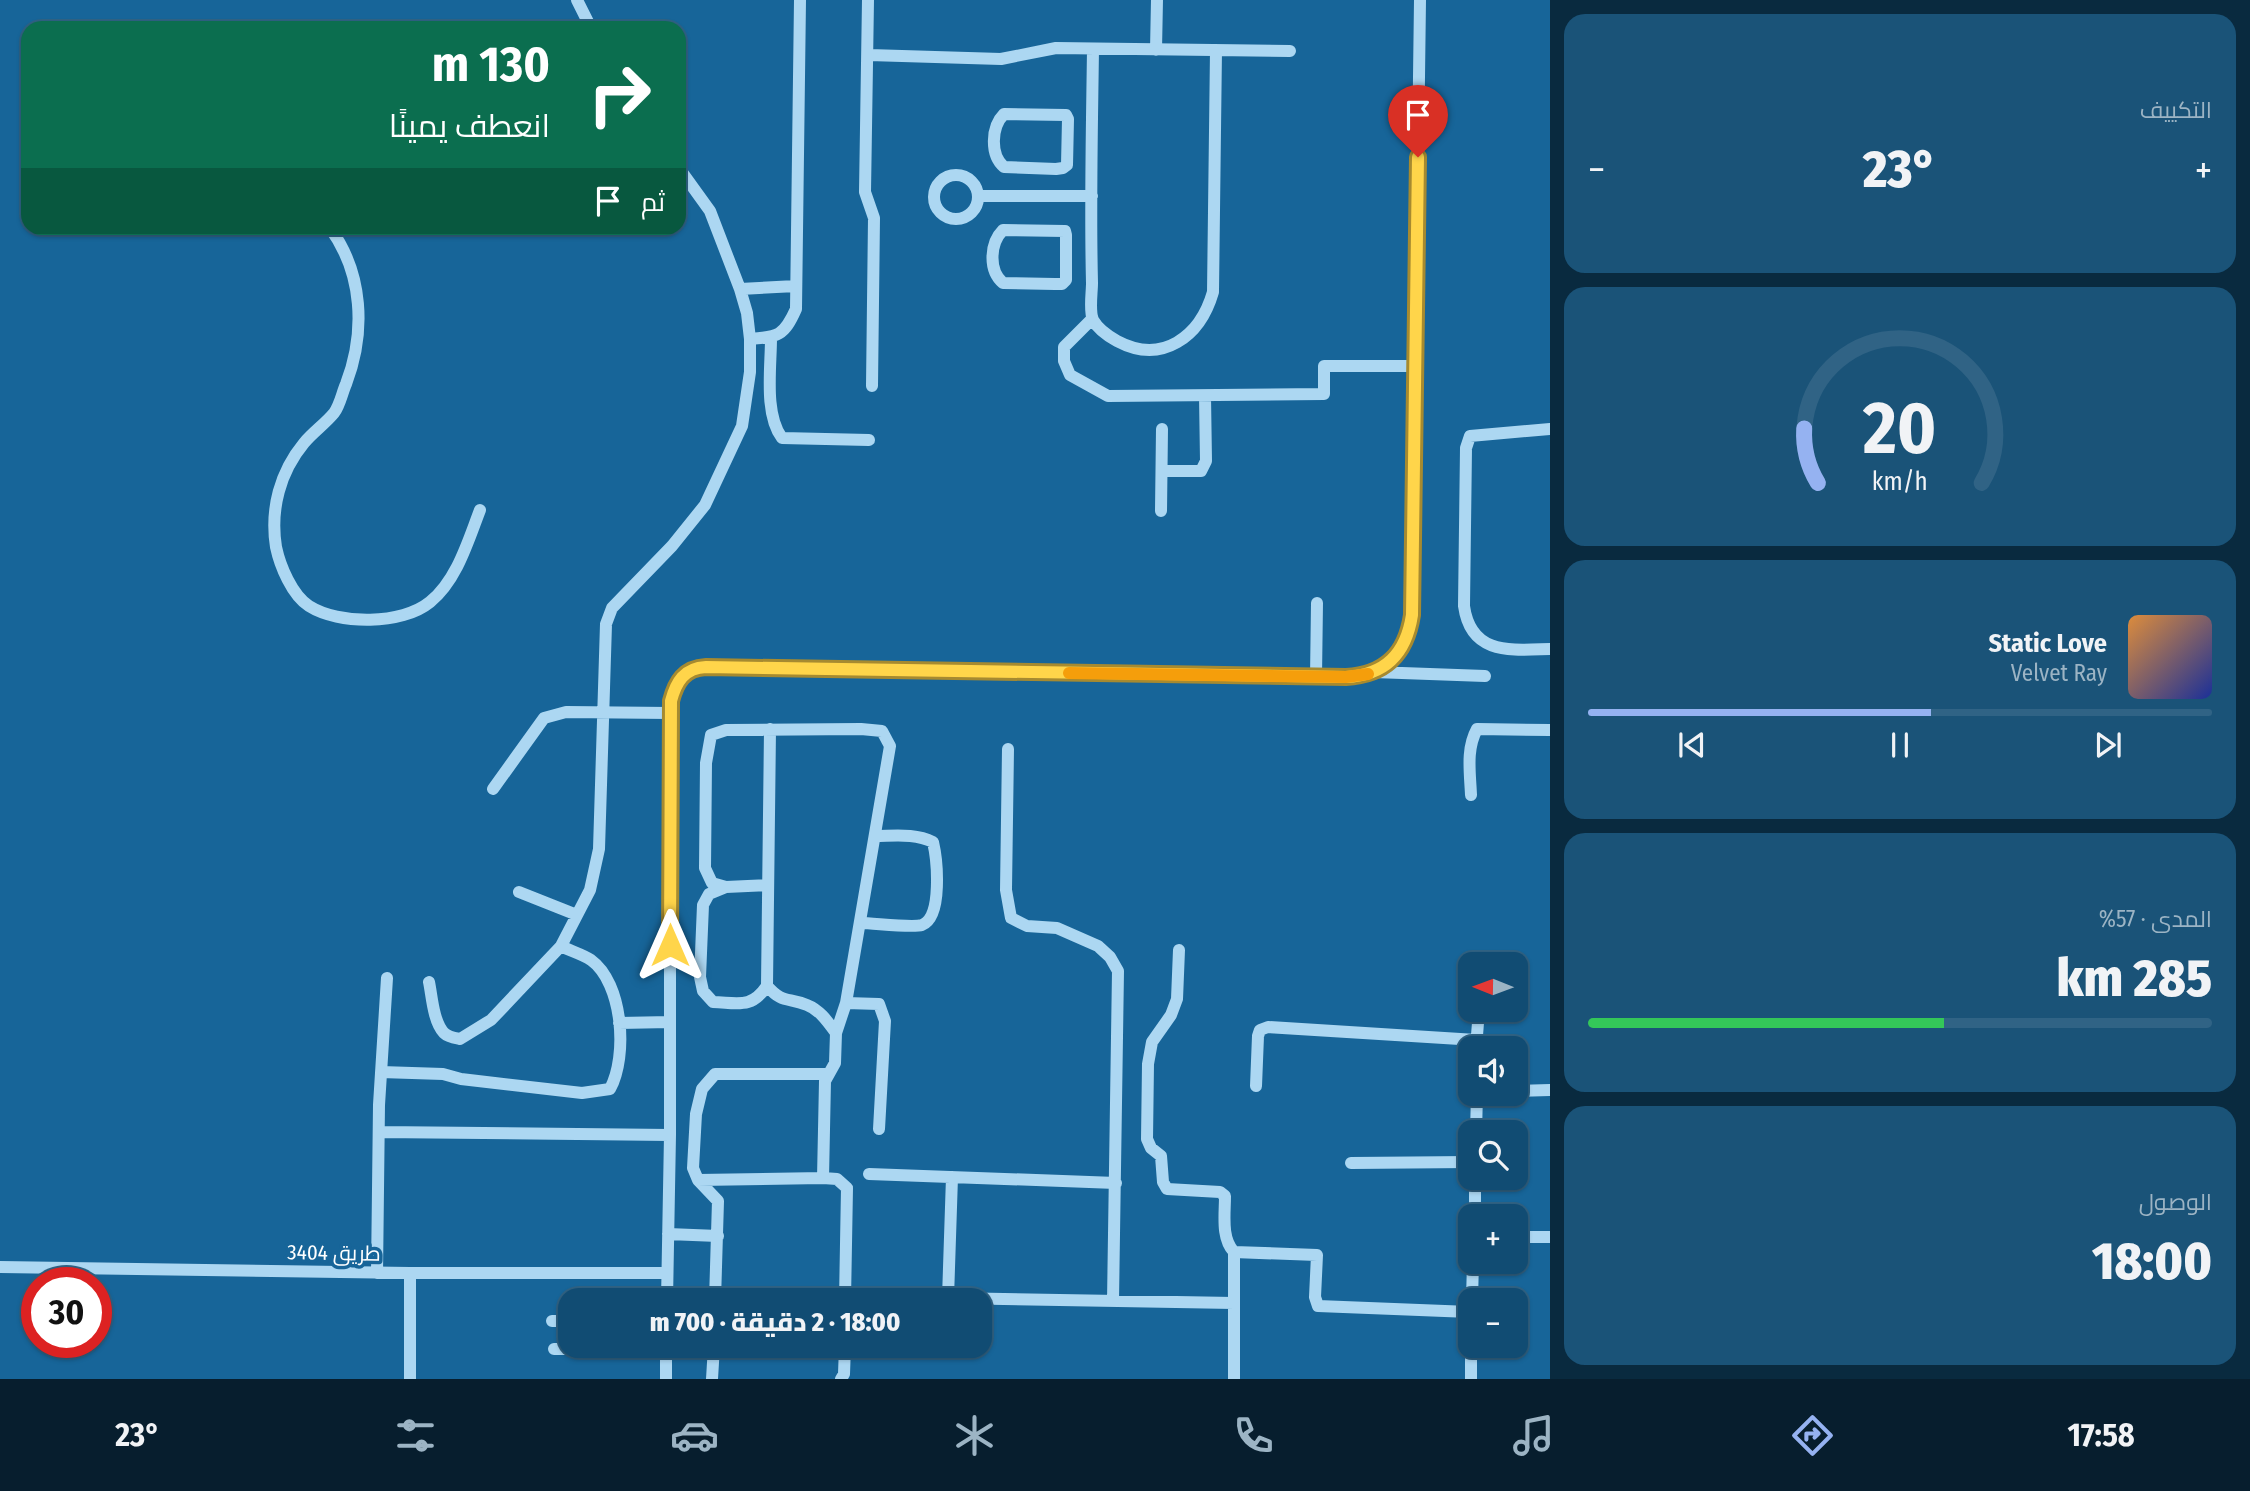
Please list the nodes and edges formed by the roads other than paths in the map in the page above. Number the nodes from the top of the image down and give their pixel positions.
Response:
1 (577, 0) edge
2 (800, 0) edge
3 (868, 0) edge
4 (1157, 0) edge
5 (1420, 0) edge
6 (588, 21) edge
7 (1093, 49) junction
8 (1156, 50) junction
9 (1216, 50) junction
10 (1290, 51) dead end
11 (869, 55) junction
12 (1068, 139) junction
13 (1092, 140) junction
14 (686, 178) edge
15 (979, 196) dead end
16 (1091, 197) junction
17 (335, 235) edge
18 (1066, 254) junction
19 (1091, 255) junction
20 (796, 286) junction
21 (740, 289) junction
22 (1092, 319) junction
23 (771, 338) junction
24 (750, 339) junction
25 (1415, 366) junction
26 (872, 386) dead end
27 (1205, 396) junction
28 (1162, 429) dead end
29 (1550, 429) edge
30 (869, 440) dead end
31 (1162, 471) junction
32 (480, 510) dead end
33 (1161, 511) dead end
34 (1317, 603) dead end
35 (1550, 649) edge
36 (1374, 673) junction
37 (1485, 676) dead end
38 (1316, 677) junction
39 (604, 713) junction
40 (670, 713) junction
41 (769, 729) junction
42 (1550, 730) edge
43 (1007, 749) dead end
44 (493, 789) dead end
45 (1471, 795) dead end
46 (875, 836) junction
47 (768, 885) junction
48 (726, 887) junction
49 (519, 892) dead end
50 (577, 915) junction
51 (861, 923) junction
52 (561, 946) junction
53 (1179, 950) dead end
54 (387, 978) dead end
55 (429, 982) dead end
56 (767, 986) junction
57 (846, 1003) junction
58 (670, 1022) junction
59 (619, 1023) junction
60 (836, 1033) junction
61 (1458, 1043) edge
62 (381, 1072) junction
63 (828, 1074) junction
64 (1256, 1086) dead end
65 (1550, 1090) edge
66 (1528, 1091) edge
67 (879, 1129) dead end
68 (379, 1132) junction
69 (670, 1135) junction
70 (1458, 1162) edge
71 (1350, 1163) dead end
72 (869, 1174) dead end
73 (952, 1177) junction
74 (823, 1178) junction
75 (698, 1180) junction
76 (1116, 1183) junction
77 (668, 1234) junction
78 (718, 1236) junction
79 (1528, 1237) edge
80 (1550, 1237) edge
81 (1234, 1252) junction
82 (0, 1267) edge
83 (377, 1273) junction
84 (410, 1273) junction
85 (667, 1273) junction
86 (667, 1288) edge
87 (716, 1288) edge
88 (845, 1288) edge
89 (1113, 1301) junction
90 (1234, 1303) junction
91 (1458, 1312) edge
92 (552, 1321) dead end
93 (558, 1321) edge
94 (554, 1349) dead end
95 (558, 1349) edge
96 (666, 1358) edge
97 (713, 1358) edge
98 (845, 1358) edge
99 (1471, 1358) edge
100 (410, 1379) edge
101 (666, 1379) edge
102 (712, 1379) edge
103 (841, 1379) edge
104 (1234, 1379) edge
105 (1471, 1379) edge

1 - 6 street
2 - 20 street
3 - 11 street
4 - 8 street
5 - 25 street
7 - 8 street
7 - 11 street
7 - 13 street
8 - 9 street
9 - 10 street
9 - 22 street
11 - 26 street
12 - 12 street
12 - 13 street
13 - 16 street
14 - 21 street
15 - 16 street
16 - 19 street
17 - 32 street
18 - 18 street
18 - 19 street
19 - 22 street
20 - 21 street
20 - 23 street
21 - 24 street
22 - 27 street
23 - 24 street
23 - 30 street
24 - 39 street
25 - 27 street
25 - 36 street
27 - 31 street
28 - 31 street
29 - 35 street
31 - 33 street
34 - 38 street
36 - 37 street
36 - 38 street
38 - 40 street
39 - 40 street
39 - 44 street
39 - 50 street
40 - 58 street
41 - 46 street
41 - 47 street
41 - 48 street
42 - 45 street
43 - 76 street
46 - 51 street
46 - 51 street
47 - 48 street
47 - 56 street
48 - 56 street
49 - 50 street
50 - 52 street
51 - 57 street
52 - 55 street
52 - 59 street
53 - 81 street
54 - 62 street
56 - 60 street
57 - 60 street
57 - 67 street
58 - 59 street
58 - 69 street
59 - 62 street
60 - 63 street
61 - 64 street
62 - 68 street
63 - 74 street
63 - 75 street
65 - 66 street
68 - 69 street
68 - 83 street
69 - 77 street
70 - 71 street
72 - 73 street
73 - 76 street
73 - 89 street
74 - 75 street
74 - 88 street
75 - 78 street
76 - 89 street
77 - 78 street
77 - 85 street
78 - 87 street
79 - 80 street
81 - 90 street
81 - 91 street
82 - 83 street, طريق 3404
83 - 84 street, طريق 3404
84 - 85 street, طريق 3404
84 - 100 street
85 - 86 street
89 - 90 street
90 - 104 street
92 - 93 street
94 - 95 street
96 - 101 street
97 - 102 street
98 - 103 street
99 - 105 street

